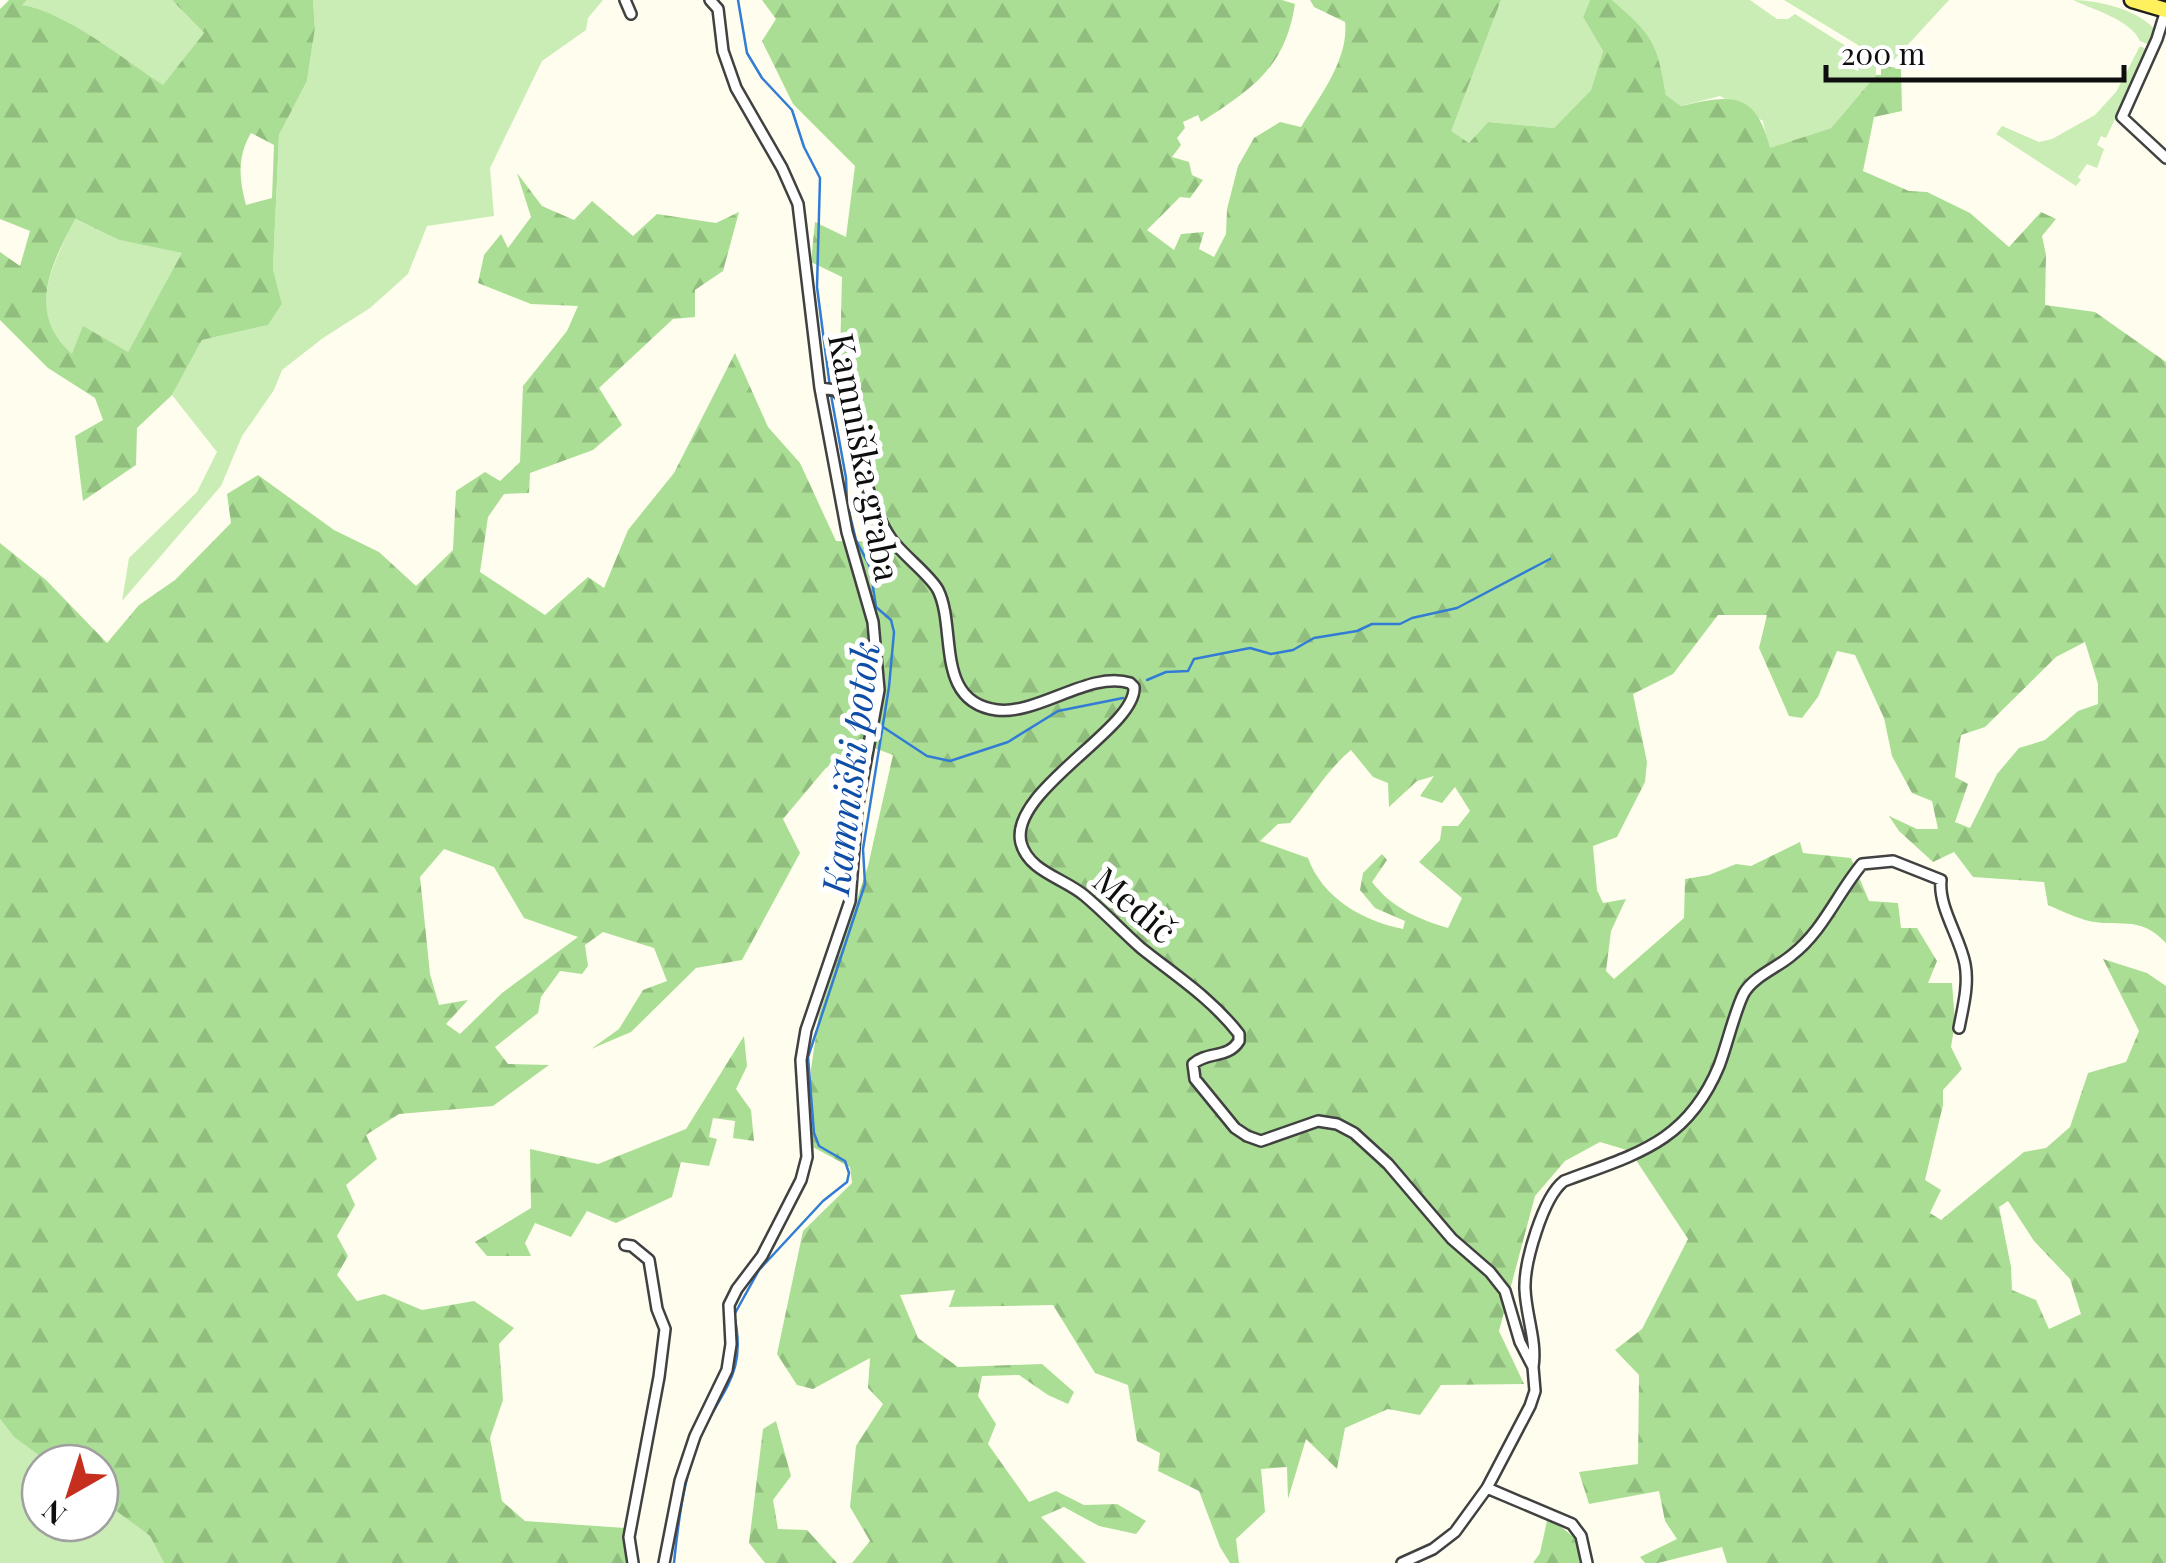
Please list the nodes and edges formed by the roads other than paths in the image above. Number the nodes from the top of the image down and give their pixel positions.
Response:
1 (624, 0) edge
2 (710, 0) edge
3 (2132, 0) edge
4 (2166, 10) edge
5 (631, 14) dead end
6 (2166, 158) edge
7 (828, 389) junction
8 (1960, 1028) dead end
9 (625, 1245) dead end
10 (1533, 1367) junction
11 (1487, 1488) junction
12 (633, 1563) edge
13 (664, 1563) edge
14 (1402, 1563) edge
15 (1587, 1563) edge

1 - 5 street
2 - 7 street, Kamniška graba
3 - 4 main road
4 - 6 street
7 - 10 street, Medič
7 - 13 street, Kamniška graba
8 - 10 street
9 - 12 street
10 - 11 street
11 - 14 street
11 - 15 street

